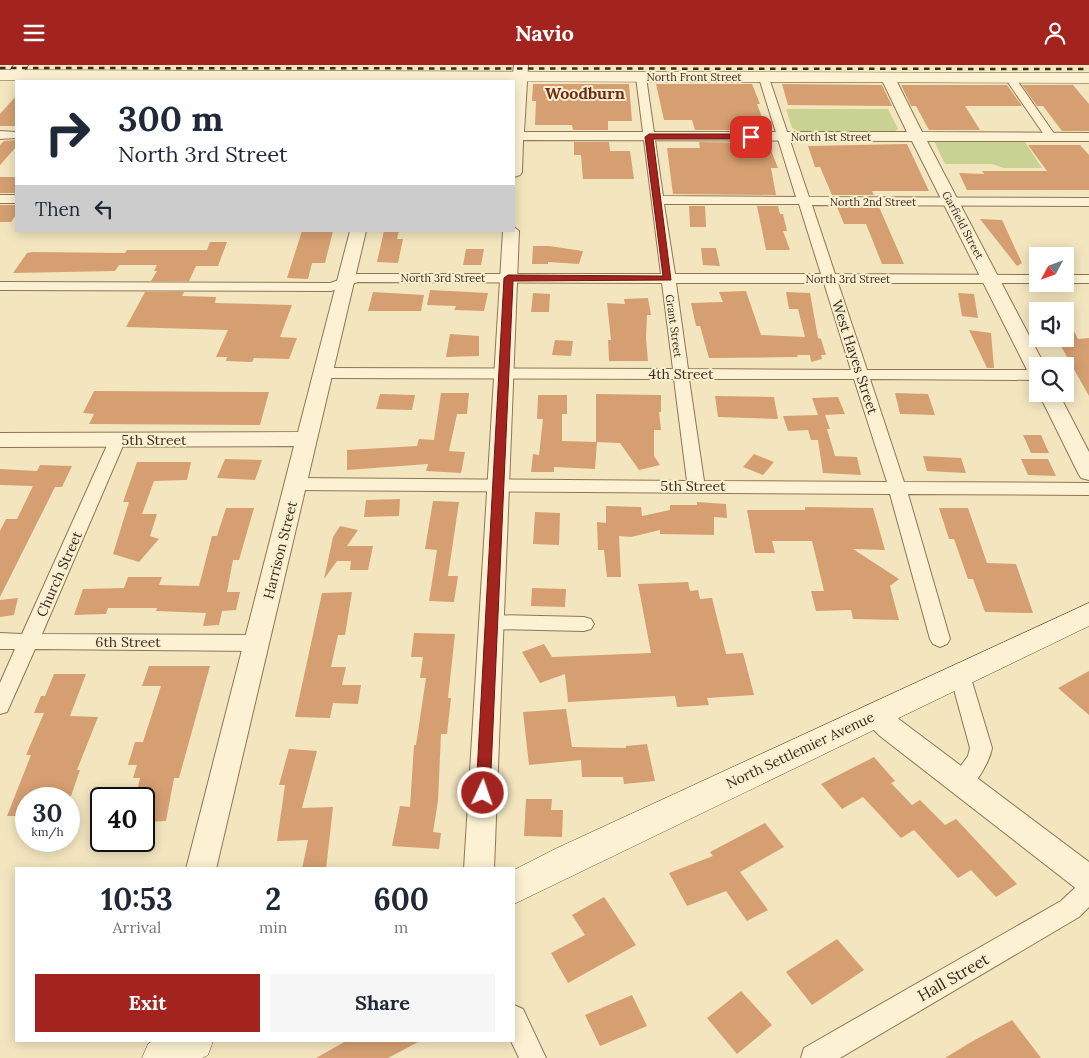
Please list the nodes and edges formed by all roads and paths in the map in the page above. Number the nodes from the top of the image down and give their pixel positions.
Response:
1 (8, 70) edge
2 (520, 71) edge
3 (886, 71) edge
4 (641, 77) junction
5 (764, 78) junction
6 (1010, 78) junction
7 (1089, 78) edge
8 (395, 79) edge
9 (0, 135) edge
10 (15, 135) edge
11 (515, 136) edge
12 (649, 137) junction
13 (782, 137) junction
14 (917, 137) junction
15 (1051, 137) junction
16 (1089, 137) edge
17 (0, 199) edge
18 (15, 199) edge
19 (657, 200) junction
20 (804, 202) junction
21 (950, 202) junction
22 (1089, 202) edge
23 (358, 232) edge
24 (511, 232) edge
25 (508, 278) junction
26 (668, 279) junction
27 (829, 279) junction
28 (1029, 279) edge
29 (1074, 279) edge
30 (1089, 279) edge
31 (992, 280) junction
32 (346, 282) junction
33 (0, 286) edge
34 (1030, 357) edge
35 (324, 373) junction
36 (1029, 373) edge
37 (504, 374) junction
38 (681, 374) junction
39 (861, 375) junction
40 (1053, 402) edge
41 (308, 439) junction
42 (0, 440) edge
43 (117, 441) junction
44 (1089, 473) edge
45 (297, 484) junction
46 (498, 485) junction
47 (696, 486) junction
48 (897, 487) junction
49 (1089, 489) edge
50 (1089, 614) edge
51 (491, 622) junction
52 (584, 624) dead end
53 (940, 639) dead end
54 (0, 641) edge
55 (29, 641) junction
56 (256, 643) junction
57 (960, 675) junction
58 (0, 707) edge
59 (876, 714) junction
60 (960, 782) junction
61 (201, 867) edge
62 (479, 867) edge
63 (1089, 880) edge
64 (515, 887) edge
65 (1089, 891) edge
66 (515, 1020) edge
67 (534, 1058) edge
68 (814, 1058) edge

1 - 8 main road, North Front Street
2 - 4 main road, North Front Street
2 - 8 main road, North Front Street
2 - 11 street
3 - 5 main road, North Front Street
3 - 6 main road, North Front Street
3 - 14 street, Garfield Street
4 - 5 main road, North Front Street
4 - 12 street, Grant Street
5 - 13 street, West Hayes Street
6 - 7 main road, North Front Street
6 - 15 street
9 - 10 street
11 - 12 street, North 1st Street
12 - 13 street, North 1st Street
12 - 19 street, Grant Street
13 - 14 street, North 1st Street
13 - 20 street, West Hayes Street
14 - 15 street, North 1st Street
14 - 21 street, Garfield Street
15 - 16 street, North 1st Street
17 - 18 street
19 - 20 street, North 2nd Street
19 - 26 street, Grant Street
20 - 21 street, North 2nd Street
20 - 27 street, West Hayes Street
21 - 22 street, North 2nd Street
21 - 31 street, Garfield Street
23 - 32 street, Harrison Street
24 - 25 street
25 - 26 street, North 3rd Street
25 - 32 street, North 3rd Street
25 - 37 street
26 - 27 street, North 3rd Street
26 - 38 street, Grant Street
27 - 31 street, North 3rd Street
27 - 39 street, West Hayes Street
28 - 31 street, North 3rd Street
29 - 30 street
31 - 34 street, Garfield Street
32 - 33 street, North 3rd Street
32 - 35 street, Harrison Street
35 - 37 street, 4th Street
35 - 41 street, Harrison Street
36 - 39 street, 4th Street
37 - 38 street, 4th Street
37 - 46 street
38 - 39 street, 4th Street
38 - 47 street, Grant Street
39 - 48 street, West Hayes Street
40 - 44 street
41 - 43 street, 5th Street
41 - 45 street, Harrison Street
42 - 43 street, 5th Street
43 - 55 street, Church Street
45 - 46 street, 5th Street
45 - 56 street, Harrison Street
46 - 47 street, 5th Street
46 - 51 street
47 - 48 street, 5th Street
48 - 49 street, 5th Street
48 - 53 street, West Hayes Street
50 - 57 main road, North Settlemier Avenue
51 - 52 street
51 - 62 street
54 - 55 street, 6th Street
55 - 56 street, 6th Street
55 - 58 street, Church Street
56 - 61 street, Harrison Street
57 - 59 main road, North Settlemier Avenue
57 - 60 street
59 - 60 street
59 - 64 main road, North Settlemier Avenue
60 - 63 street
65 - 68 street, Hall Street
66 - 67 street

